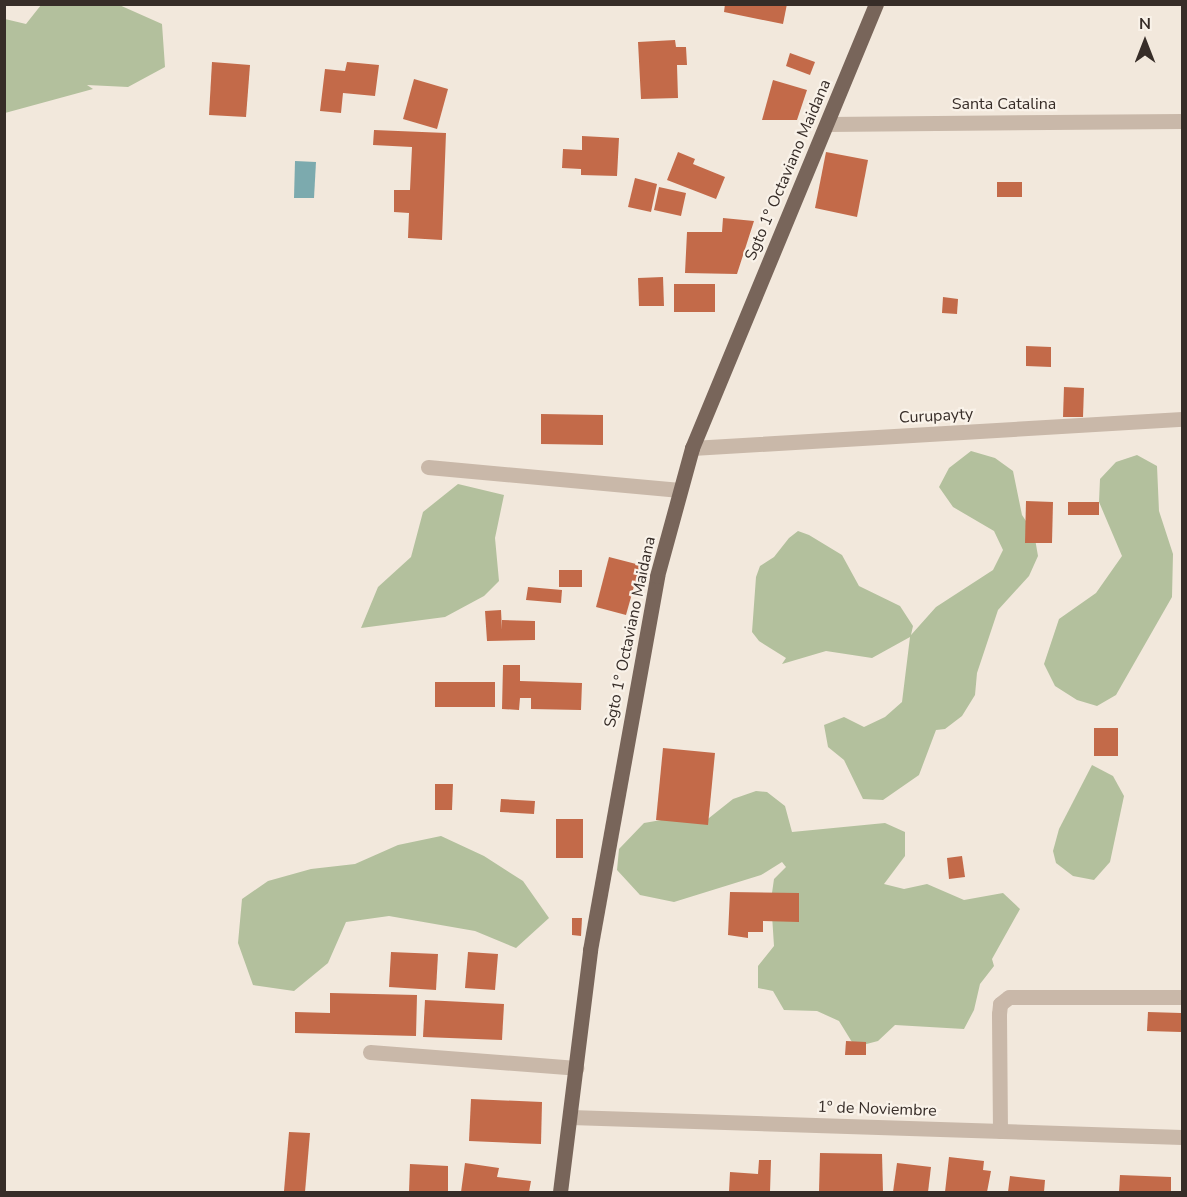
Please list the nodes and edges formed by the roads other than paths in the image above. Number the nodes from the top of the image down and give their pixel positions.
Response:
1 (876, 4) edge
2 (1182, 121) edge
3 (827, 124) junction
4 (1182, 419) edge
5 (692, 448) junction
6 (428, 467) dead end
7 (680, 490) junction
8 (1182, 997) edge
9 (369, 1052) dead end
10 (576, 1068) junction
11 (570, 1117) junction
12 (1000, 1131) junction
13 (1182, 1137) edge
14 (560, 1192) edge

1 - 3 main road, Sgto 1° Octaviano Maidana
2 - 3 street, Santa Catalina
3 - 5 main road, Sgto 1° Octaviano Maidana
4 - 5 street, Curupayty
5 - 7 main road, Sgto 1° Octaviano Maidana
6 - 7 street
7 - 10 main road, Sgto 1° Octaviano Maidana
8 - 12 street
9 - 10 street
10 - 11 main road, Sgto 1° Octaviano Maidana
11 - 12 street, 1º de Noviembre
11 - 14 main road, Sgto 1° Octaviano Maidana
12 - 13 street, 1º de Noviembre

